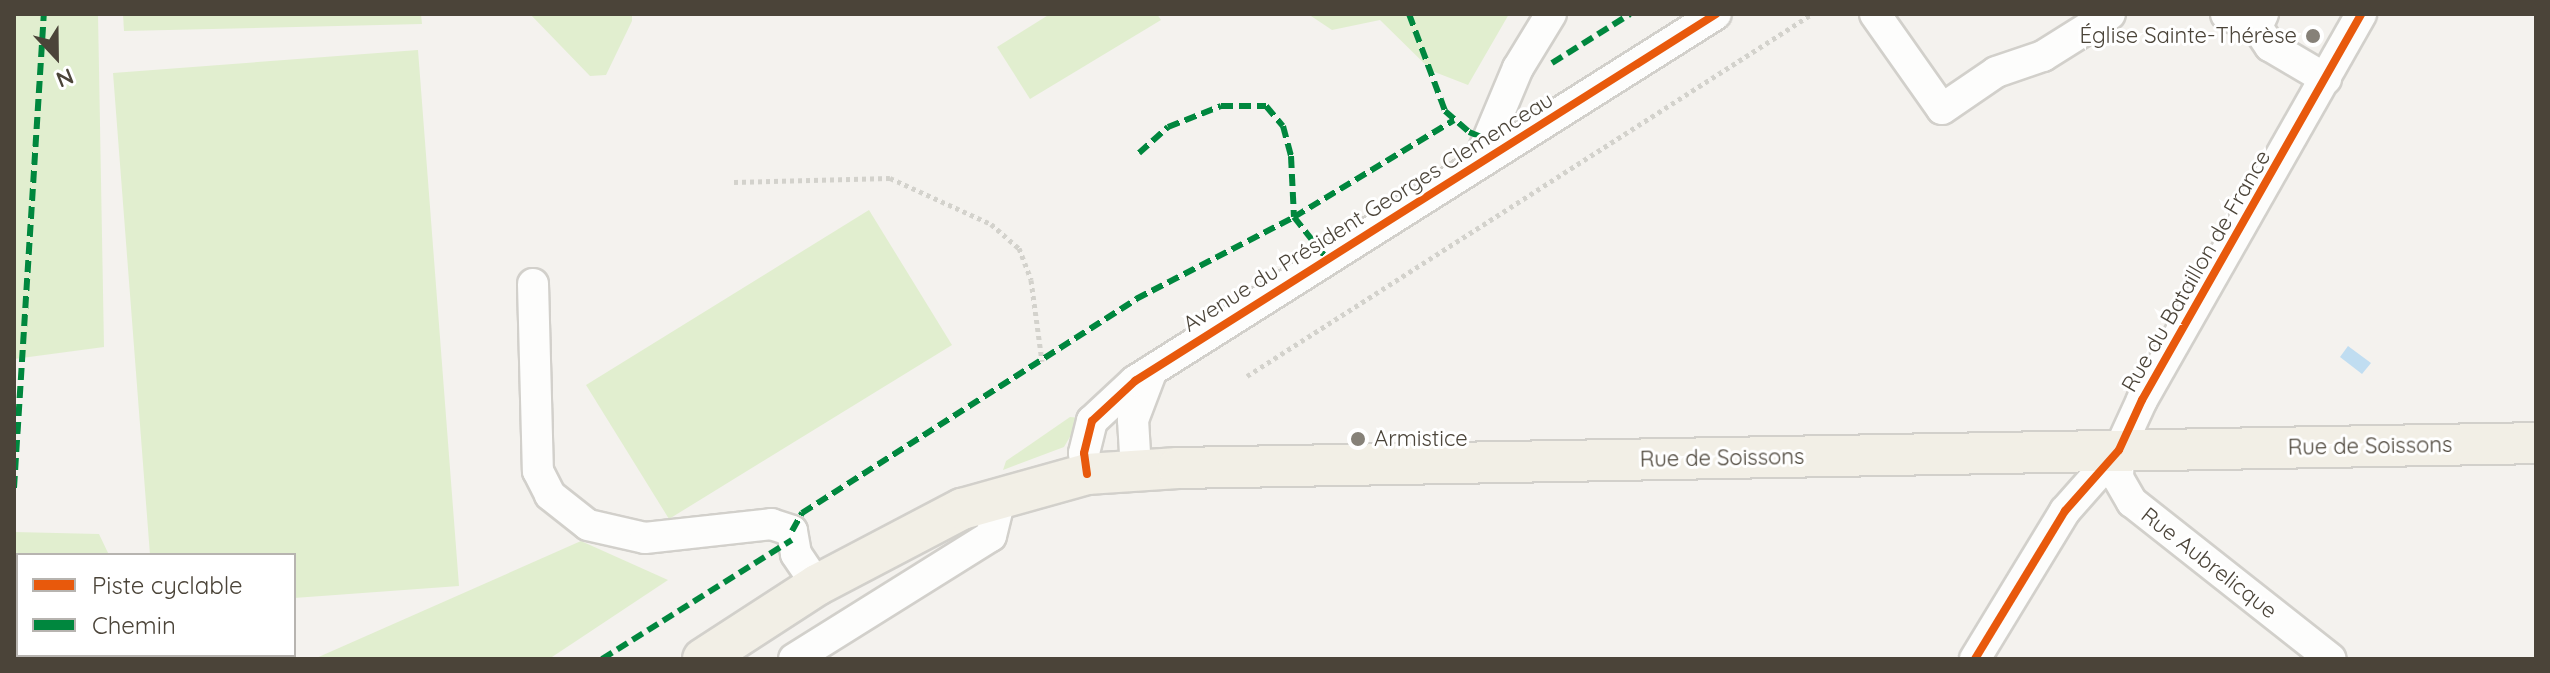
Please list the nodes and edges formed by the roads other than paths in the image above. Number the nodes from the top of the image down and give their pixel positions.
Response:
1 (1551, 14) edge
2 (1716, 14) edge
3 (1875, 14) edge
4 (2110, 14) edge
5 (2361, 14) edge
6 (2241, 15) edge
7 (2326, 79) junction
8 (1478, 163) junction
9 (533, 284) dead end
10 (1152, 370) junction
11 (2536, 443) edge
12 (2119, 450) junction
13 (1136, 470) junction
14 (1087, 474) junction
15 (1001, 495) junction
16 (817, 585) junction
17 (703, 659) edge
18 (794, 659) edge
19 (1975, 659) edge
20 (2331, 659) edge

1 - 8 street
2 - 8 street, Avenue du Président Georges Clemenceau
3 - 4 street
5 - 7 street, Rue du Bataillon de France
6 - 7 street
7 - 12 street, Rue du Bataillon de France
8 - 10 street, Avenue du Président Georges Clemenceau
9 - 16 street
10 - 13 street
10 - 14 street, Avenue du Président Georges Clemenceau
11 - 12 main road, Rue de Soissons
12 - 13 main road, Rue de Soissons
12 - 19 street, Rue du Bataillon de France
12 - 20 street, Rue Aubrelicque
13 - 14 main road, Rue de Soissons
14 - 15 main road, Rue de Soissons
15 - 16 main road, Rue de Soissons
15 - 18 street
16 - 17 main road, Rue de Soissons

